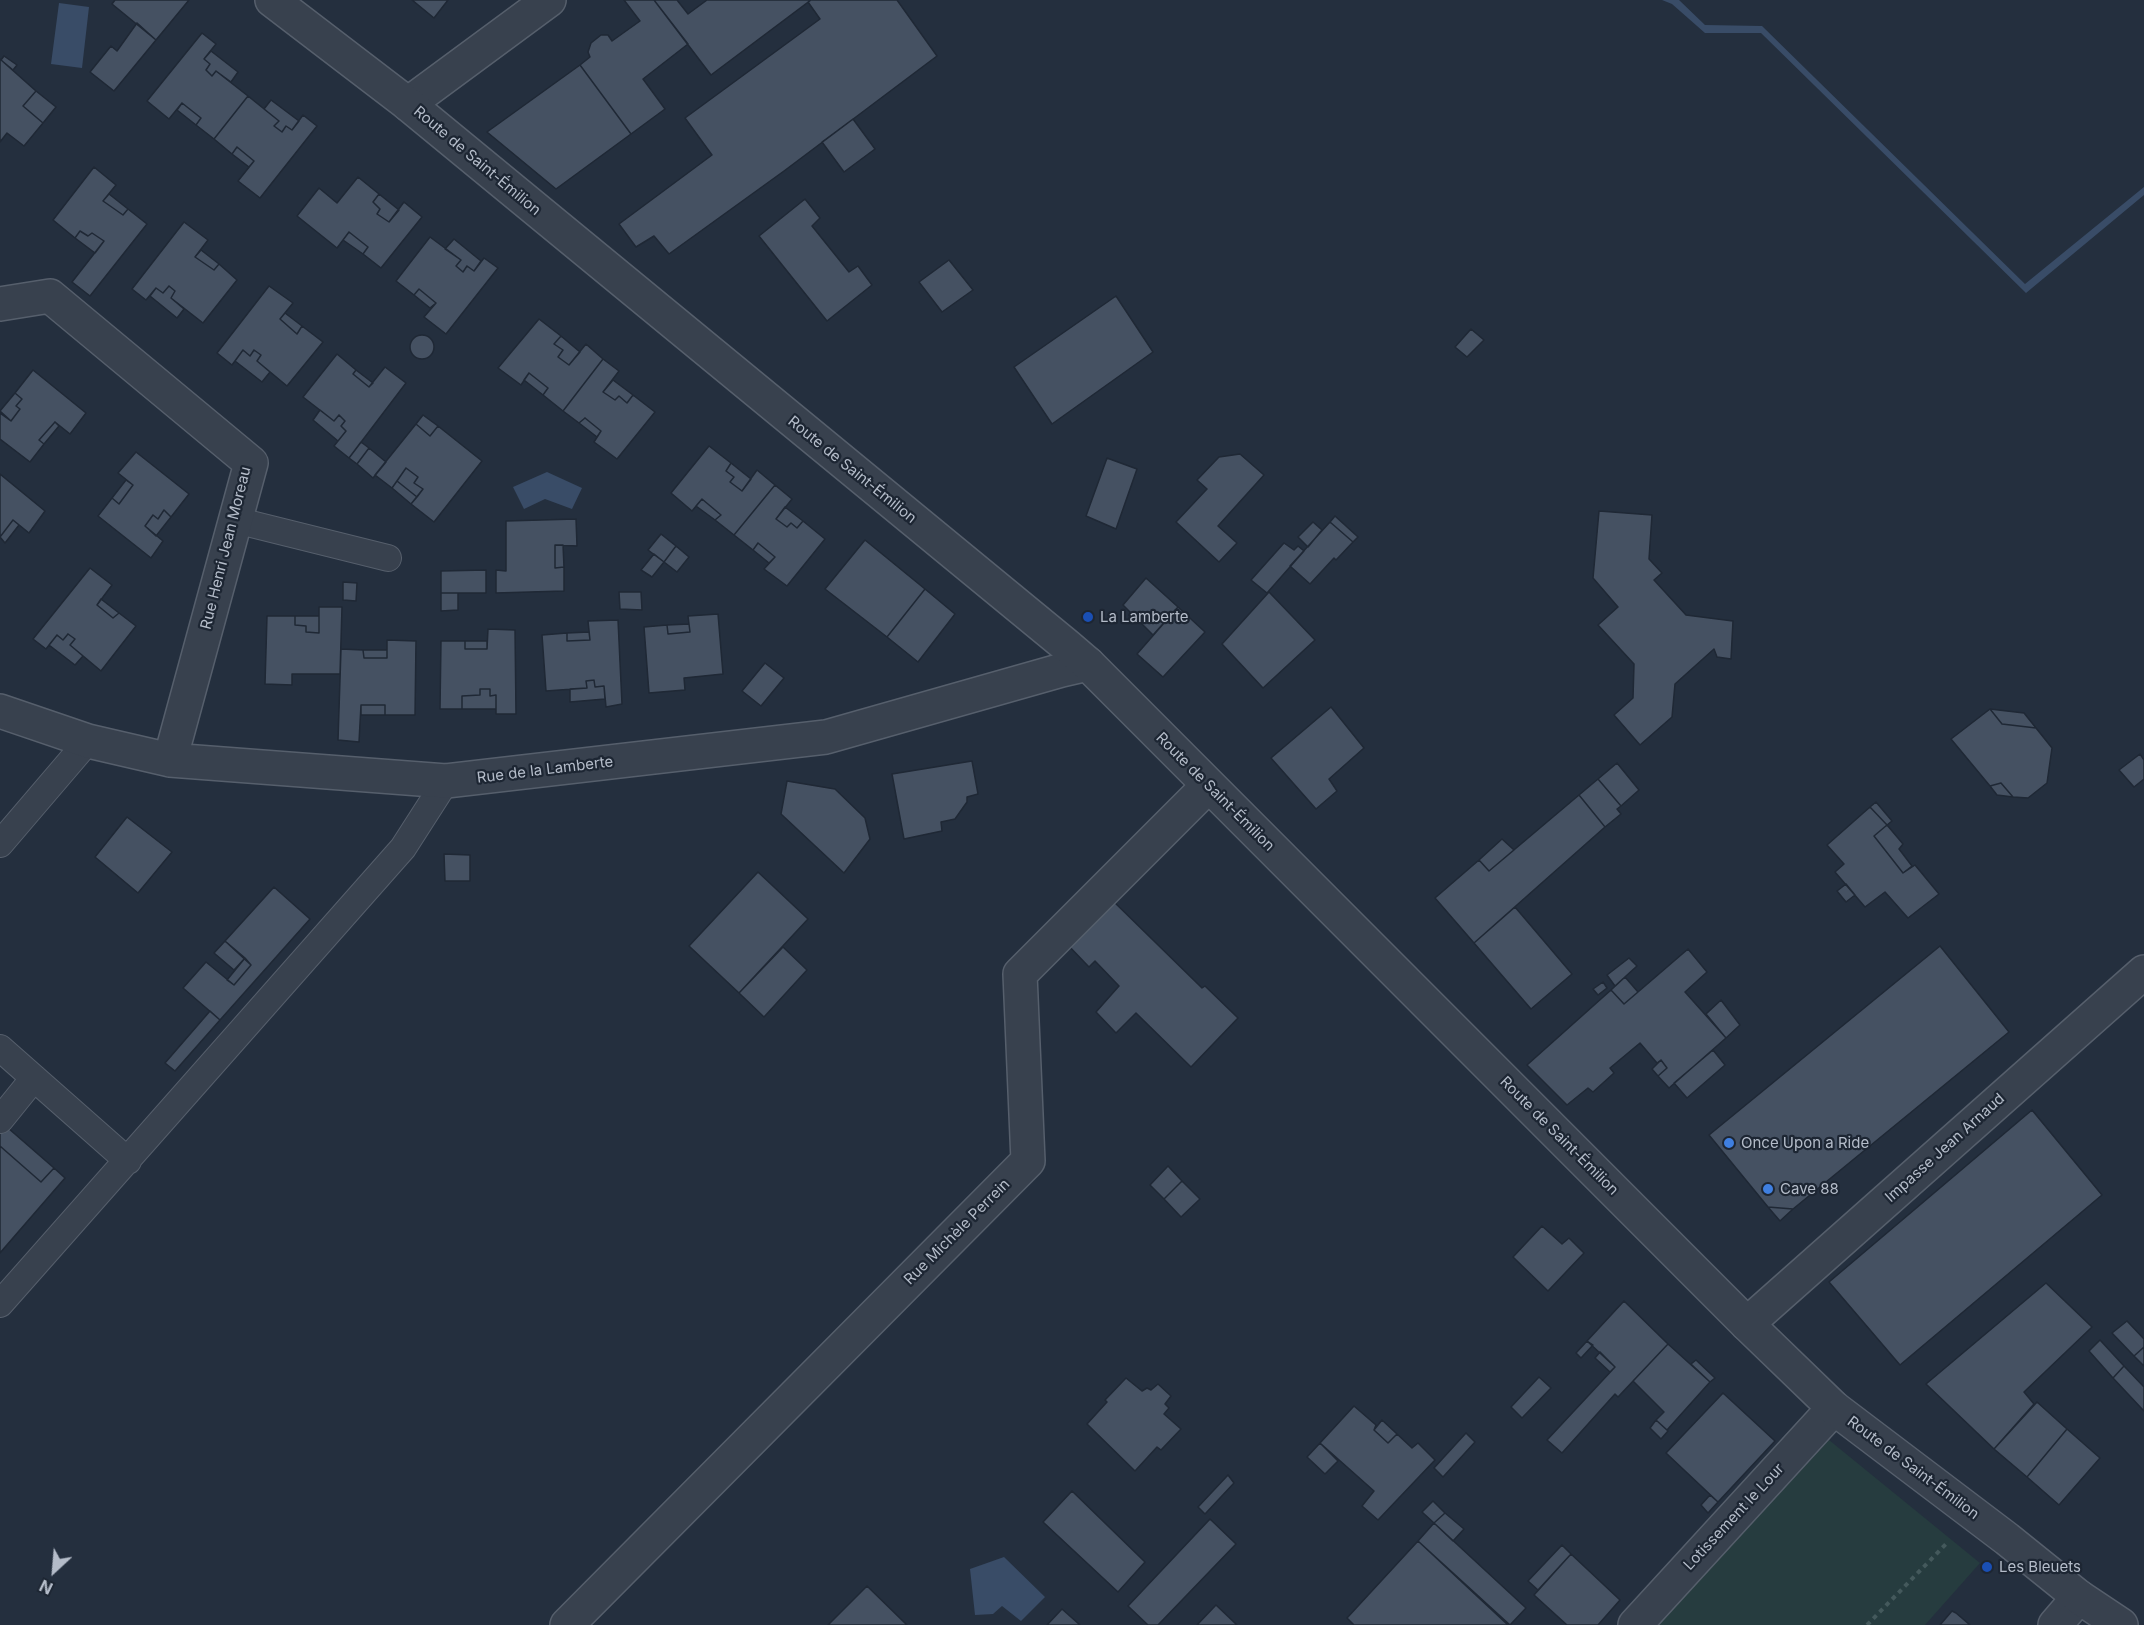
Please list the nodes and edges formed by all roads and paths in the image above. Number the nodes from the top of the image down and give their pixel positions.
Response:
1 (272, 0) edge
2 (549, 0) edge
3 (408, 104) junction
4 (0, 304) edge
5 (235, 520) junction
6 (388, 558) dead end
7 (1088, 664) junction
8 (0, 711) edge
9 (88, 741) junction
10 (170, 760) junction
11 (446, 781) junction
12 (1208, 786) junction
13 (0, 844) edge
14 (2144, 972) edge
15 (0, 1048) edge
16 (34, 1078) junction
17 (0, 1120) edge
18 (128, 1161) junction
19 (0, 1304) edge
20 (1747, 1324) junction
21 (1834, 1408) junction
22 (1950, 1540) dead end
23 (2079, 1597) junction
24 (567, 1625) edge
25 (1635, 1625) edge
26 (1867, 1625) edge
27 (2055, 1625) edge
28 (2121, 1625) edge

1 - 3 street, Route de Saint-Émilion
2 - 3 street
3 - 7 street, Route de Saint-Émilion
4 - 5 street, Rue Henri Jean Moreau
5 - 6 lane
5 - 10 street, Rue Henri Jean Moreau
7 - 11 street, Rue de la Lamberte
7 - 12 street, Route de Saint-Émilion
8 - 9 street, Rue de la Lamberte
9 - 10 street, Rue de la Lamberte
9 - 13 lane
10 - 11 street, Rue de la Lamberte
11 - 18 lane
12 - 20 street, Route de Saint-Émilion
12 - 24 street, Rue Michèle Perrein
14 - 20 street, Impasse Jean Arnaud
15 - 16 lane
16 - 17 lane
16 - 18 lane
18 - 19 lane
20 - 21 street, Route de Saint-Émilion
21 - 23 street, Route de Saint-Émilion
21 - 25 street, Lotissement le Lour
22 - 26 path
23 - 27 street
23 - 28 street, Route de Saint-Émilion

